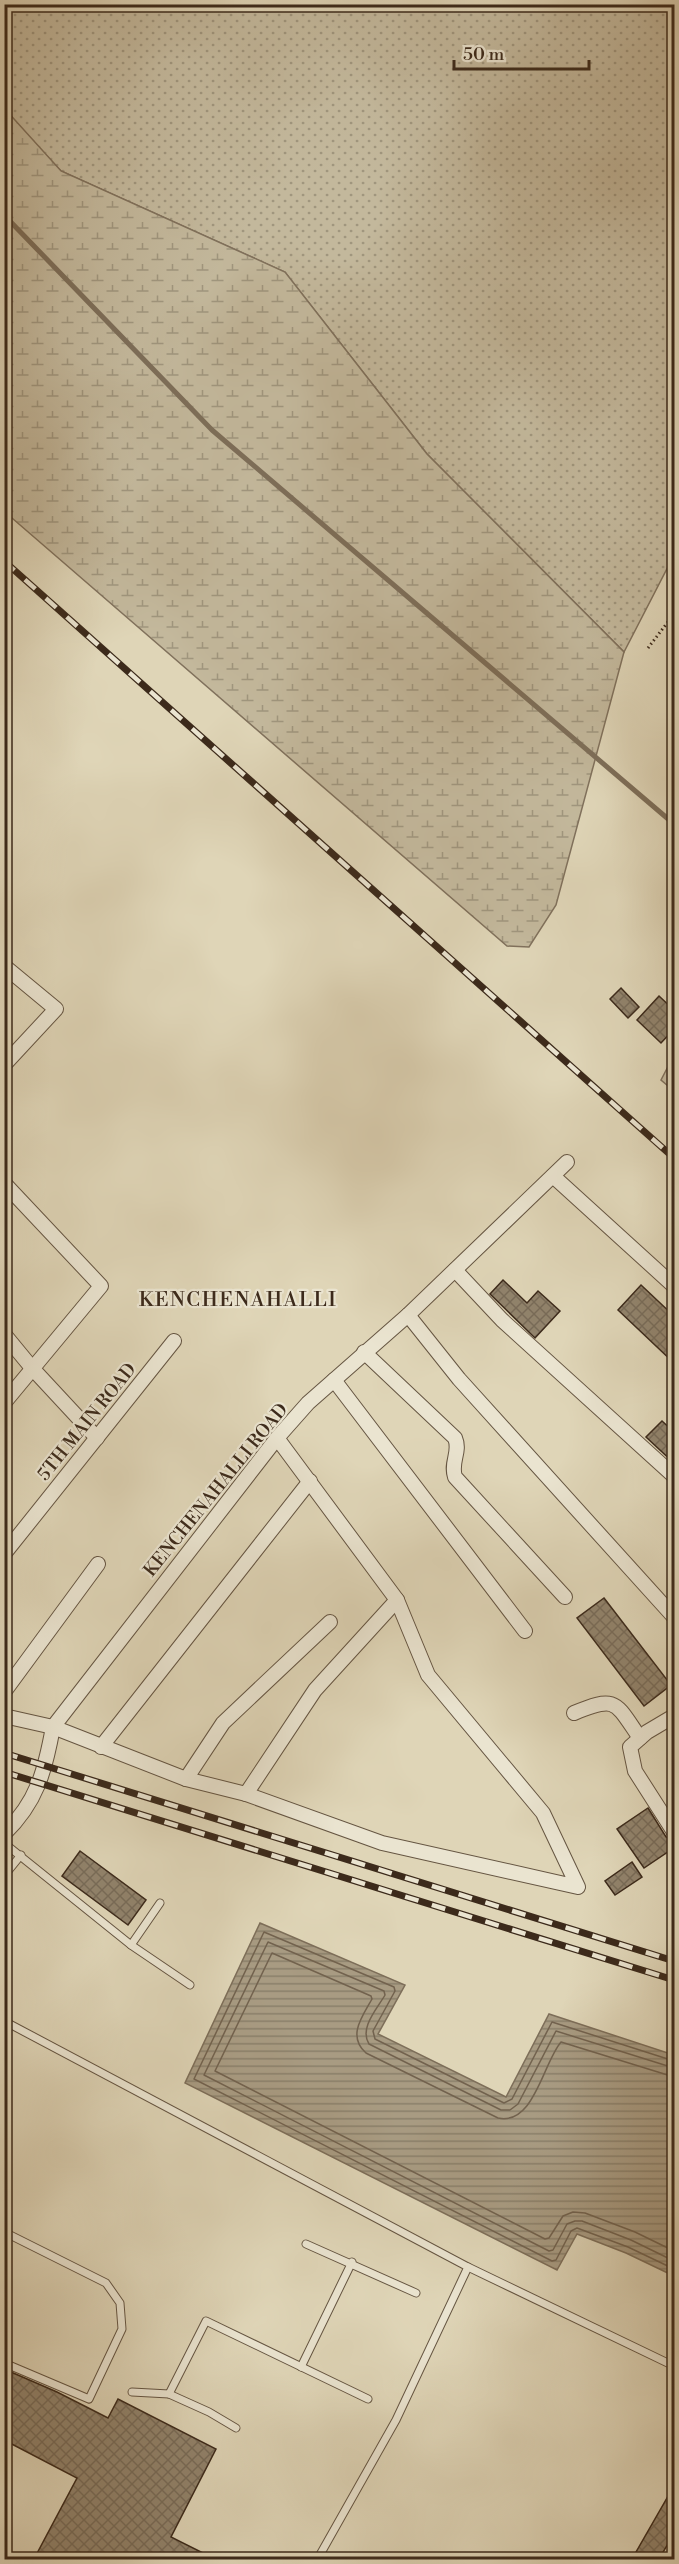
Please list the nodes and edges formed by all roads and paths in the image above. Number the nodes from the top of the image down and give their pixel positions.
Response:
1 (675, 614) edge
2 (648, 648) dead end
3 (4, 966) edge
4 (4, 1065) edge
5 (567, 1162) dead end
6 (553, 1176) junction
7 (5, 1185) edge
8 (455, 1270) junction
9 (675, 1286) edge
10 (408, 1315) junction
11 (4, 1334) edge
12 (174, 1341) dead end
13 (364, 1352) junction
14 (32, 1368) junction
15 (334, 1380) junction
16 (4, 1403) edge
17 (97, 1438) junction
18 (277, 1438) junction
19 (675, 1476) edge
20 (310, 1481) junction
21 (4, 1554) edge
22 (98, 1564) dead end
23 (565, 1597) dead end
24 (397, 1600) junction
25 (675, 1617) edge
26 (330, 1622) dead end
27 (525, 1631) dead end
28 (4, 1692) edge
29 (574, 1713) dead end
30 (4, 1716) edge
31 (675, 1716) edge
32 (53, 1727) junction
33 (640, 1738) junction
34 (101, 1747) junction
35 (186, 1779) junction
36 (246, 1794) junction
37 (675, 1832) edge
38 (4, 1834) edge
39 (4, 1843) edge
40 (21, 1856) junction
41 (4, 1876) edge
42 (160, 1903) dead end
43 (130, 1945) junction
44 (190, 1985) dead end
45 (4, 2020) edge
46 (4, 2232) edge
47 (306, 2244) dead end
48 (352, 2262) junction
49 (468, 2267) junction
50 (417, 2293) dead end
51 (4, 2363) edge
52 (675, 2366) edge
53 (301, 2367) junction
54 (132, 2392) dead end
55 (169, 2394) junction
56 (368, 2399) dead end
57 (236, 2428) dead end
58 (317, 2559) edge

1 - 2 path
3 - 4 street
5 - 6 street, KENCHENAHALLI ROAD
6 - 8 street, KENCHENAHALLI ROAD
6 - 9 street
7 - 14 street
8 - 10 street, KENCHENAHALLI ROAD
8 - 19 street
10 - 13 street, KENCHENAHALLI ROAD
10 - 25 street
11 - 14 street
12 - 17 street, 5TH MAIN ROAD
13 - 15 street, KENCHENAHALLI ROAD
13 - 23 street
14 - 16 street
14 - 17 street
15 - 18 street, KENCHENAHALLI ROAD
15 - 27 street
17 - 21 street, 5TH MAIN ROAD
18 - 20 street
18 - 32 street, KENCHENAHALLI ROAD
20 - 24 street
20 - 34 street
22 - 28 street
24 - 36 street
24 - 36 street
26 - 35 street
29 - 33 street
30 - 32 street
31 - 33 street
32 - 34 street
32 - 38 street, KENCHENAHALLI ROAD
33 - 37 street
34 - 35 street
35 - 36 street
39 - 40 lane
40 - 41 lane
40 - 43 lane
42 - 43 lane
43 - 44 lane
45 - 49 lane
46 - 51 lane
47 - 48 lane
48 - 50 lane
48 - 53 lane
49 - 52 lane
49 - 58 lane
53 - 55 lane
53 - 56 lane
54 - 55 lane
55 - 57 lane

